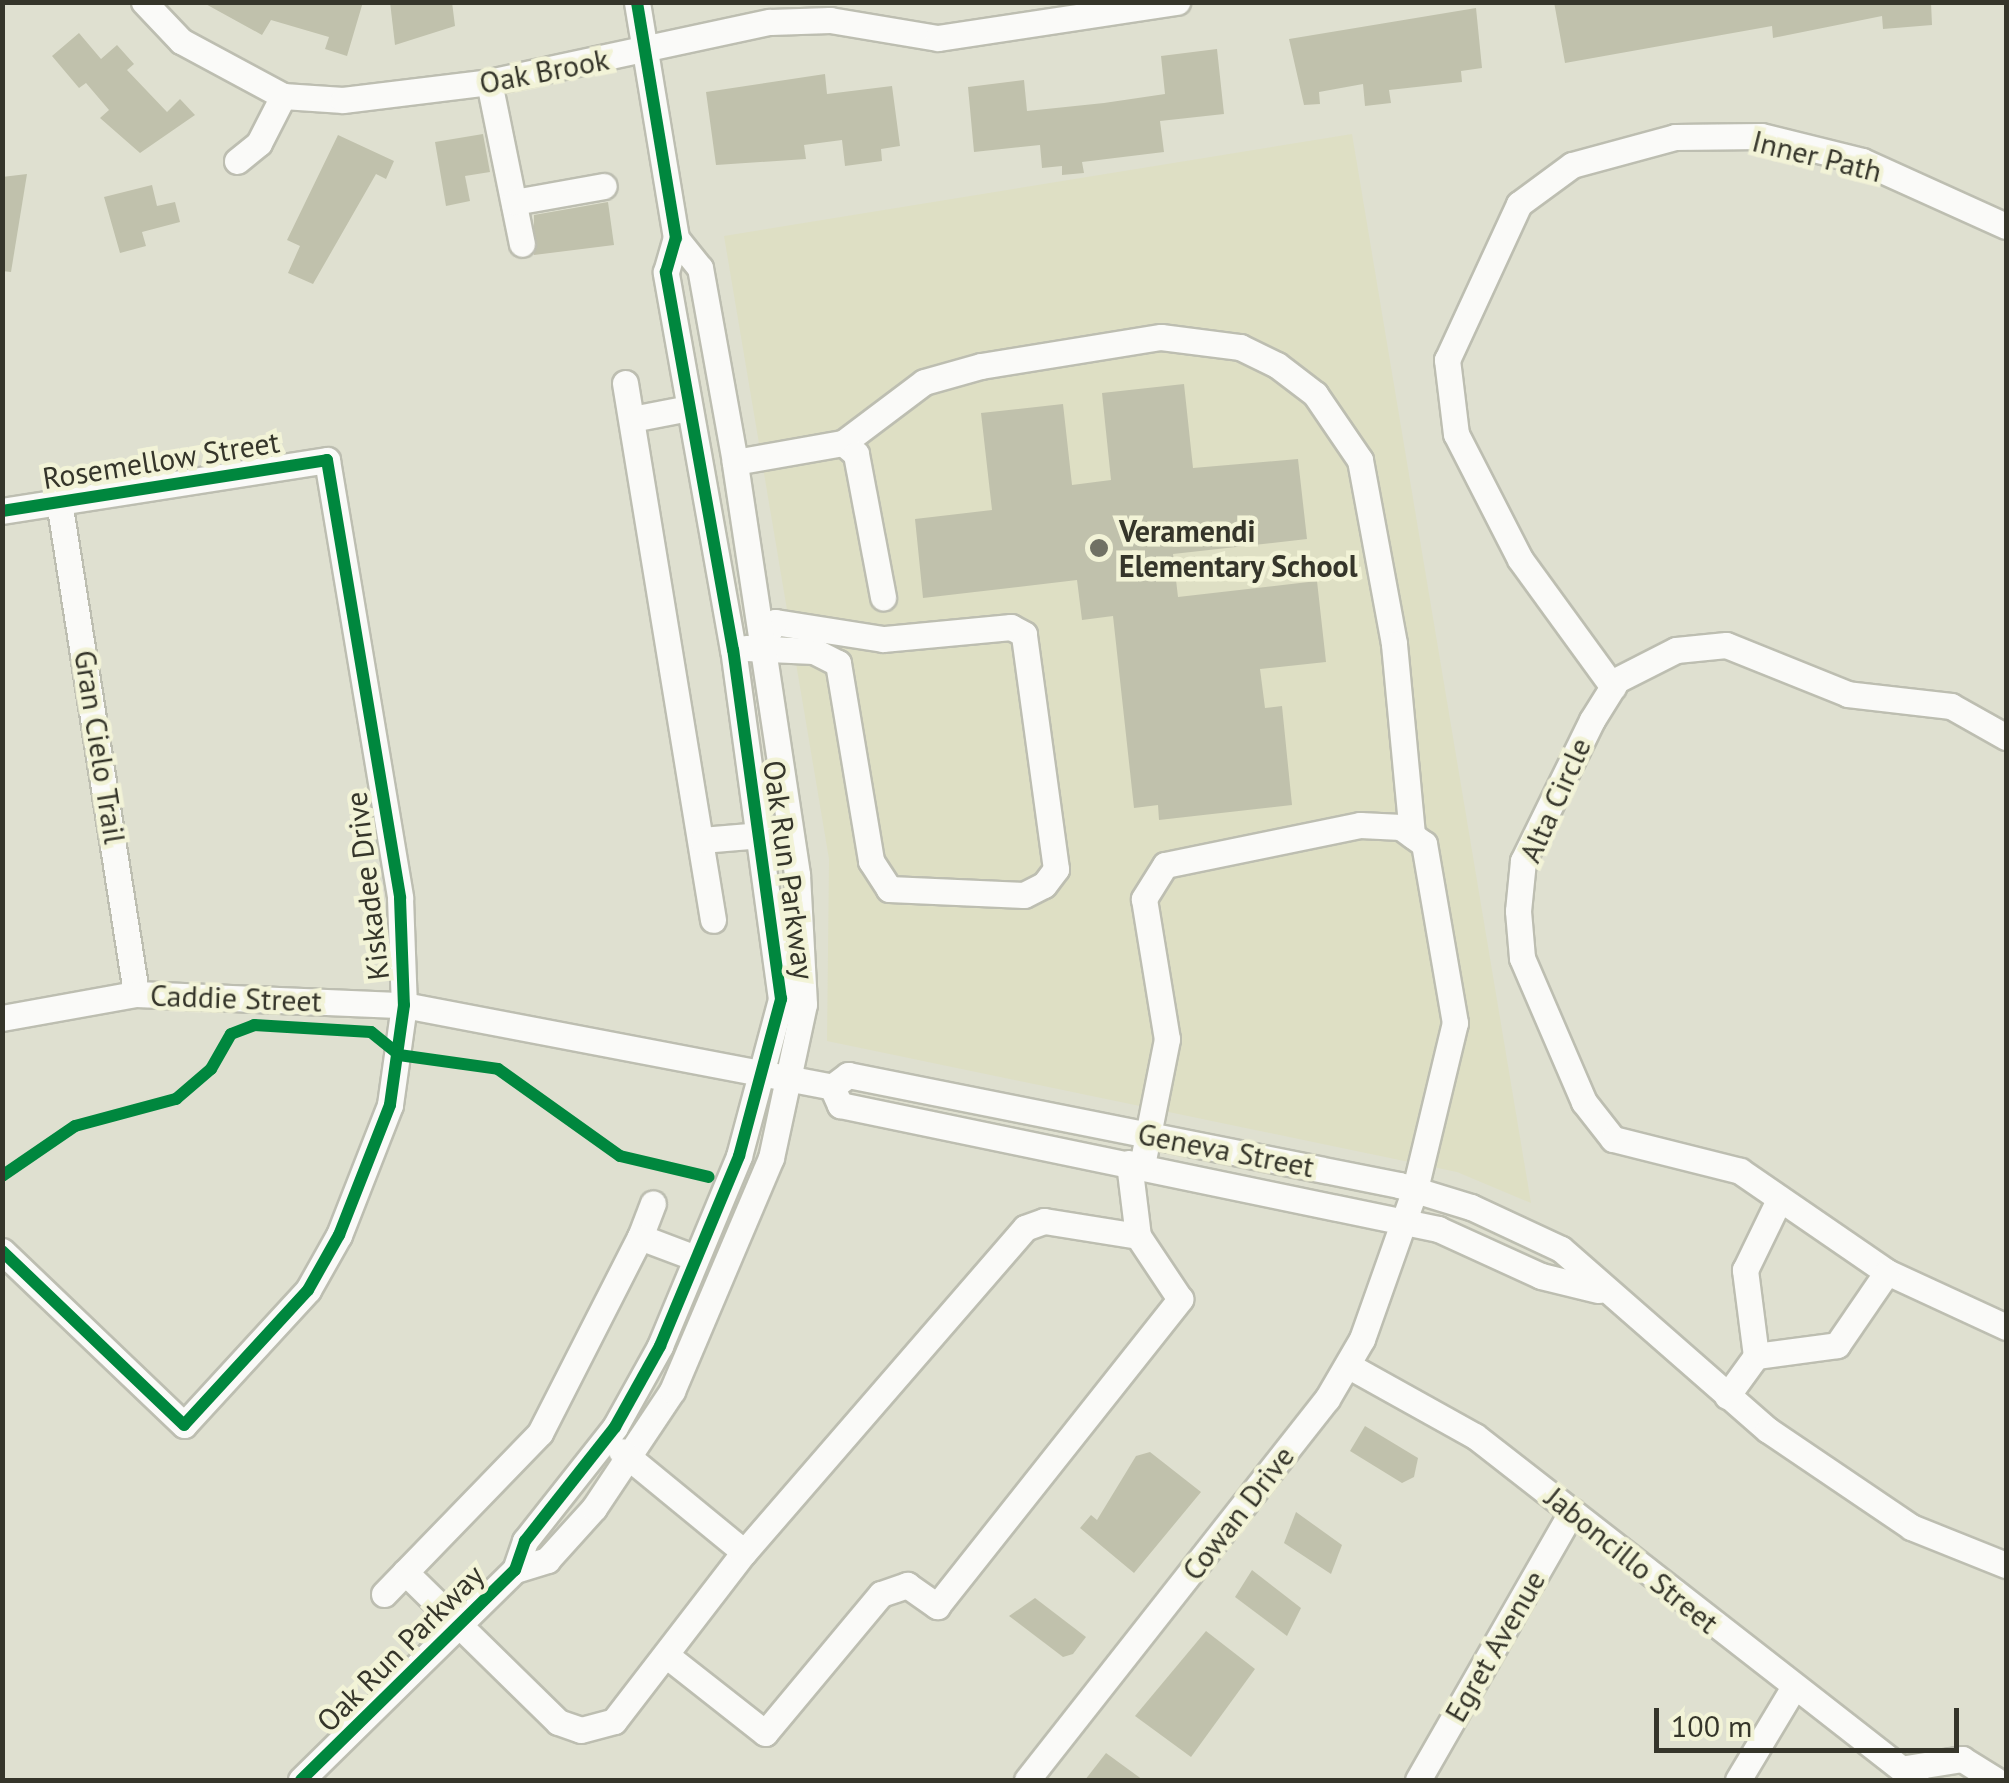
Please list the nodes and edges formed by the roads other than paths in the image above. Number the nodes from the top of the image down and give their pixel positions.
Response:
1 (144, 2) edge
2 (637, 2) edge
3 (1176, 2) edge
4 (646, 50) junction
5 (489, 82) junction
6 (282, 96) junction
7 (237, 161) dead end
8 (604, 186) dead end
9 (514, 202) junction
10 (2006, 226) edge
11 (676, 238) junction
12 (522, 244) dead end
13 (625, 383) dead end
14 (689, 408) junction
15 (632, 419) junction
16 (843, 444) junction
17 (327, 460) joint
18 (735, 462) junction
19 (58, 501) junction
20 (2, 511) edge
21 (883, 597) dead end
22 (746, 648) junction
23 (1613, 687) junction
24 (2006, 738) edge
25 (761, 834) junction
26 (1412, 835) junction
27 (702, 840) junction
28 (713, 920) dead end
29 (136, 994) junction
30 (404, 1005) junction
31 (2, 1018) edge
32 (765, 1072) junction
33 (793, 1078) junction
34 (832, 1087) junction
35 (1145, 1134) junction
36 (1136, 1164) junction
37 (1169, 1171) junction
38 (1415, 1189) junction
39 (1780, 1200) junction
40 (652, 1202) dead end
41 (1404, 1220) junction
42 (1139, 1227) junction
43 (640, 1238) junction
44 (2, 1251) edge
45 (693, 1257) junction
46 (1887, 1272) junction
47 (1598, 1290) junction
48 (2006, 1327) edge
49 (1756, 1356) junction
50 (1349, 1366) junction
51 (1727, 1396) junction
52 (606, 1440) junction
53 (631, 1459) junction
54 (1572, 1511) junction
55 (744, 1552) junction
56 (2006, 1565) edge
57 (514, 1570) junction
58 (405, 1572) junction
59 (384, 1594) dead end
60 (454, 1630) junction
61 (666, 1656) junction
62 (1792, 1690) junction
63 (1911, 1774) edge
64 (301, 1780) edge
65 (1027, 1780) edge
66 (1418, 1780) edge
67 (1738, 1780) edge
68 (1996, 1780) edge

1 - 6 street, Oak Brook
2 - 4 street, Oak Run Parkway
3 - 4 street, Oak Brook
4 - 5 street, Oak Brook
4 - 11 street, Oak Run Parkway
5 - 6 street, Oak Brook
5 - 9 street
6 - 7 street
8 - 9 street
9 - 12 street
10 - 23 street, Inner Path
11 - 14 street, Oak Run Parkway
11 - 18 street, Oak Run Parkway
13 - 15 street
14 - 15 street
14 - 22 street, Oak Run Parkway
15 - 27 street
16 - 18 street
16 - 21 street
16 - 26 street
17 - 19 street, Rosemellow Street
17 - 30 street, Kiskadee Drive
18 - 22 street, Oak Run Parkway
19 - 20 street, Rosemellow Street
19 - 29 street, Gran Cielo Trail
22 - 22 street
22 - 25 street, Oak Run Parkway
22 - 33 street, Oak Run Parkway
23 - 24 street
23 - 39 street, Alta Circle
25 - 27 street
25 - 32 street, Oak Run Parkway
26 - 35 street
26 - 38 street, Cowan Drive
27 - 28 street
29 - 30 street, Caddie Street
29 - 31 street, Caddie Street
30 - 32 street, Caddie Street
30 - 44 street, Kiskadee Drive
32 - 33 street, Geneva Street
32 - 45 street, Oak Run Parkway
33 - 34 street, Geneva Street
33 - 53 street, Oak Run Parkway
34 - 35 street, Geneva Street
34 - 36 street, Geneva Street
35 - 36 street
35 - 38 street, Geneva Street
36 - 37 street, Geneva Street
36 - 42 street
37 - 41 street, Geneva Street
37 - 42 street
38 - 41 street, Cowan Drive
38 - 47 street, Geneva Street
39 - 46 street, Alta Circle
39 - 49 street
40 - 43 street
41 - 47 street, Geneva Street
41 - 50 street, Cowan Drive
42 - 55 street
42 - 61 street
43 - 45 street
43 - 58 street
45 - 52 street, Oak Run Parkway
46 - 48 street, Alta Circle
46 - 49 street
47 - 51 street, Geneva Street
49 - 51 street
50 - 54 street, Jaboncillo Street
50 - 65 street, Cowan Drive
51 - 56 street, Geneva Street
52 - 53 street
52 - 57 street, Oak Run Parkway
53 - 55 street
53 - 57 street, Oak Run Parkway
54 - 62 street, Jaboncillo Street
54 - 66 street, Egret Avenue
55 - 61 street
57 - 60 street, Oak Run Parkway
58 - 59 street
58 - 60 street
60 - 61 street
60 - 64 street, Oak Run Parkway
62 - 63 street, Jaboncillo Street
62 - 67 street
63 - 68 street, Jaboncillo Street

